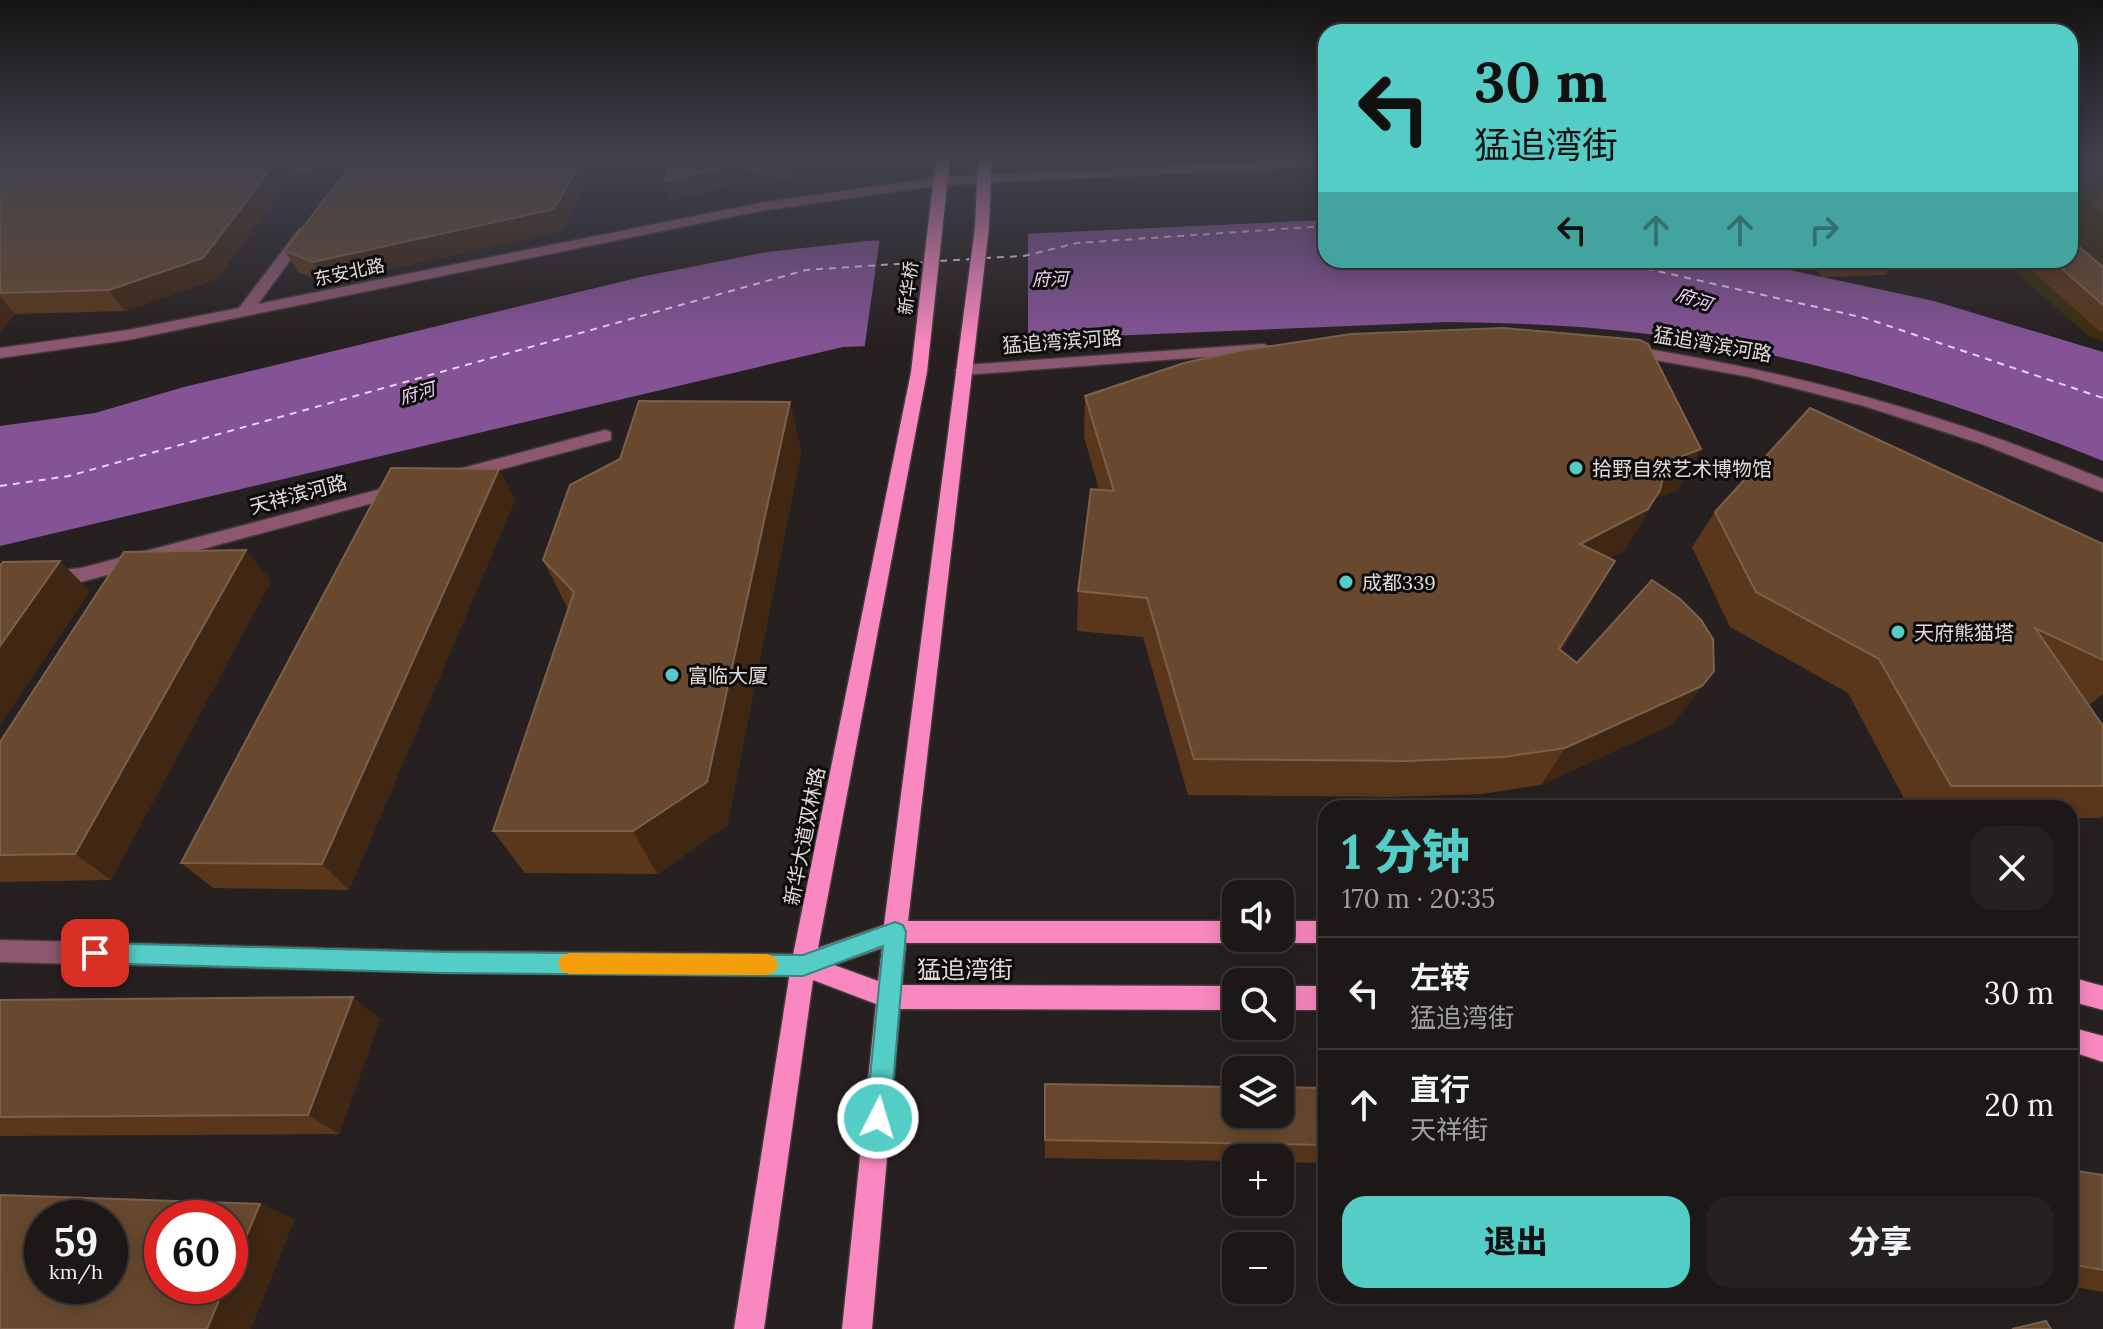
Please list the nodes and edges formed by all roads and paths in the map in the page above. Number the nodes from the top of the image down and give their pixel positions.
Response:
1 (696, 220) edge
2 (937, 220) edge
3 (982, 220) edge
4 (311, 222) edge
5 (244, 312) junction
6 (1283, 348) edge
7 (1606, 349) edge
8 (0, 353) edge
9 (920, 354) joint
10 (965, 360) junction
11 (605, 436) dead end
12 (2103, 486) edge
13 (0, 584) edge
14 (895, 932) junction
15 (1222, 932) edge
16 (1294, 932) edge
17 (1318, 932) edge
18 (0, 951) edge
19 (803, 965) junction
20 (2078, 991) edge
21 (889, 997) junction
22 (1222, 998) edge
23 (1294, 998) edge
24 (1318, 998) edge
25 (2103, 998) edge
26 (2078, 1041) edge
27 (2103, 1049) edge
28 (749, 1329) edge
29 (857, 1329) edge

1 - 5 street, 东安北路
2 - 9 main road, 新华桥
3 - 10 main road
4 - 5 street
5 - 8 street, 东安北路
6 - 10 street, 猛追湾滨河路
7 - 12 street, 猛追湾滨河路
9 - 19 main road, 新华大道双林路
10 - 14 main road
11 - 13 street, 天祥滨河路
14 - 15 main road, 猛追湾街
14 - 19 main road, 猛追湾街
14 - 21 main road
16 - 17 main road
18 - 19 street
19 - 21 main road, 猛追湾街
19 - 28 main road, 新华大道双林路
20 - 25 main road
21 - 22 main road, 猛追湾街
21 - 29 main road
23 - 24 main road
26 - 27 main road

